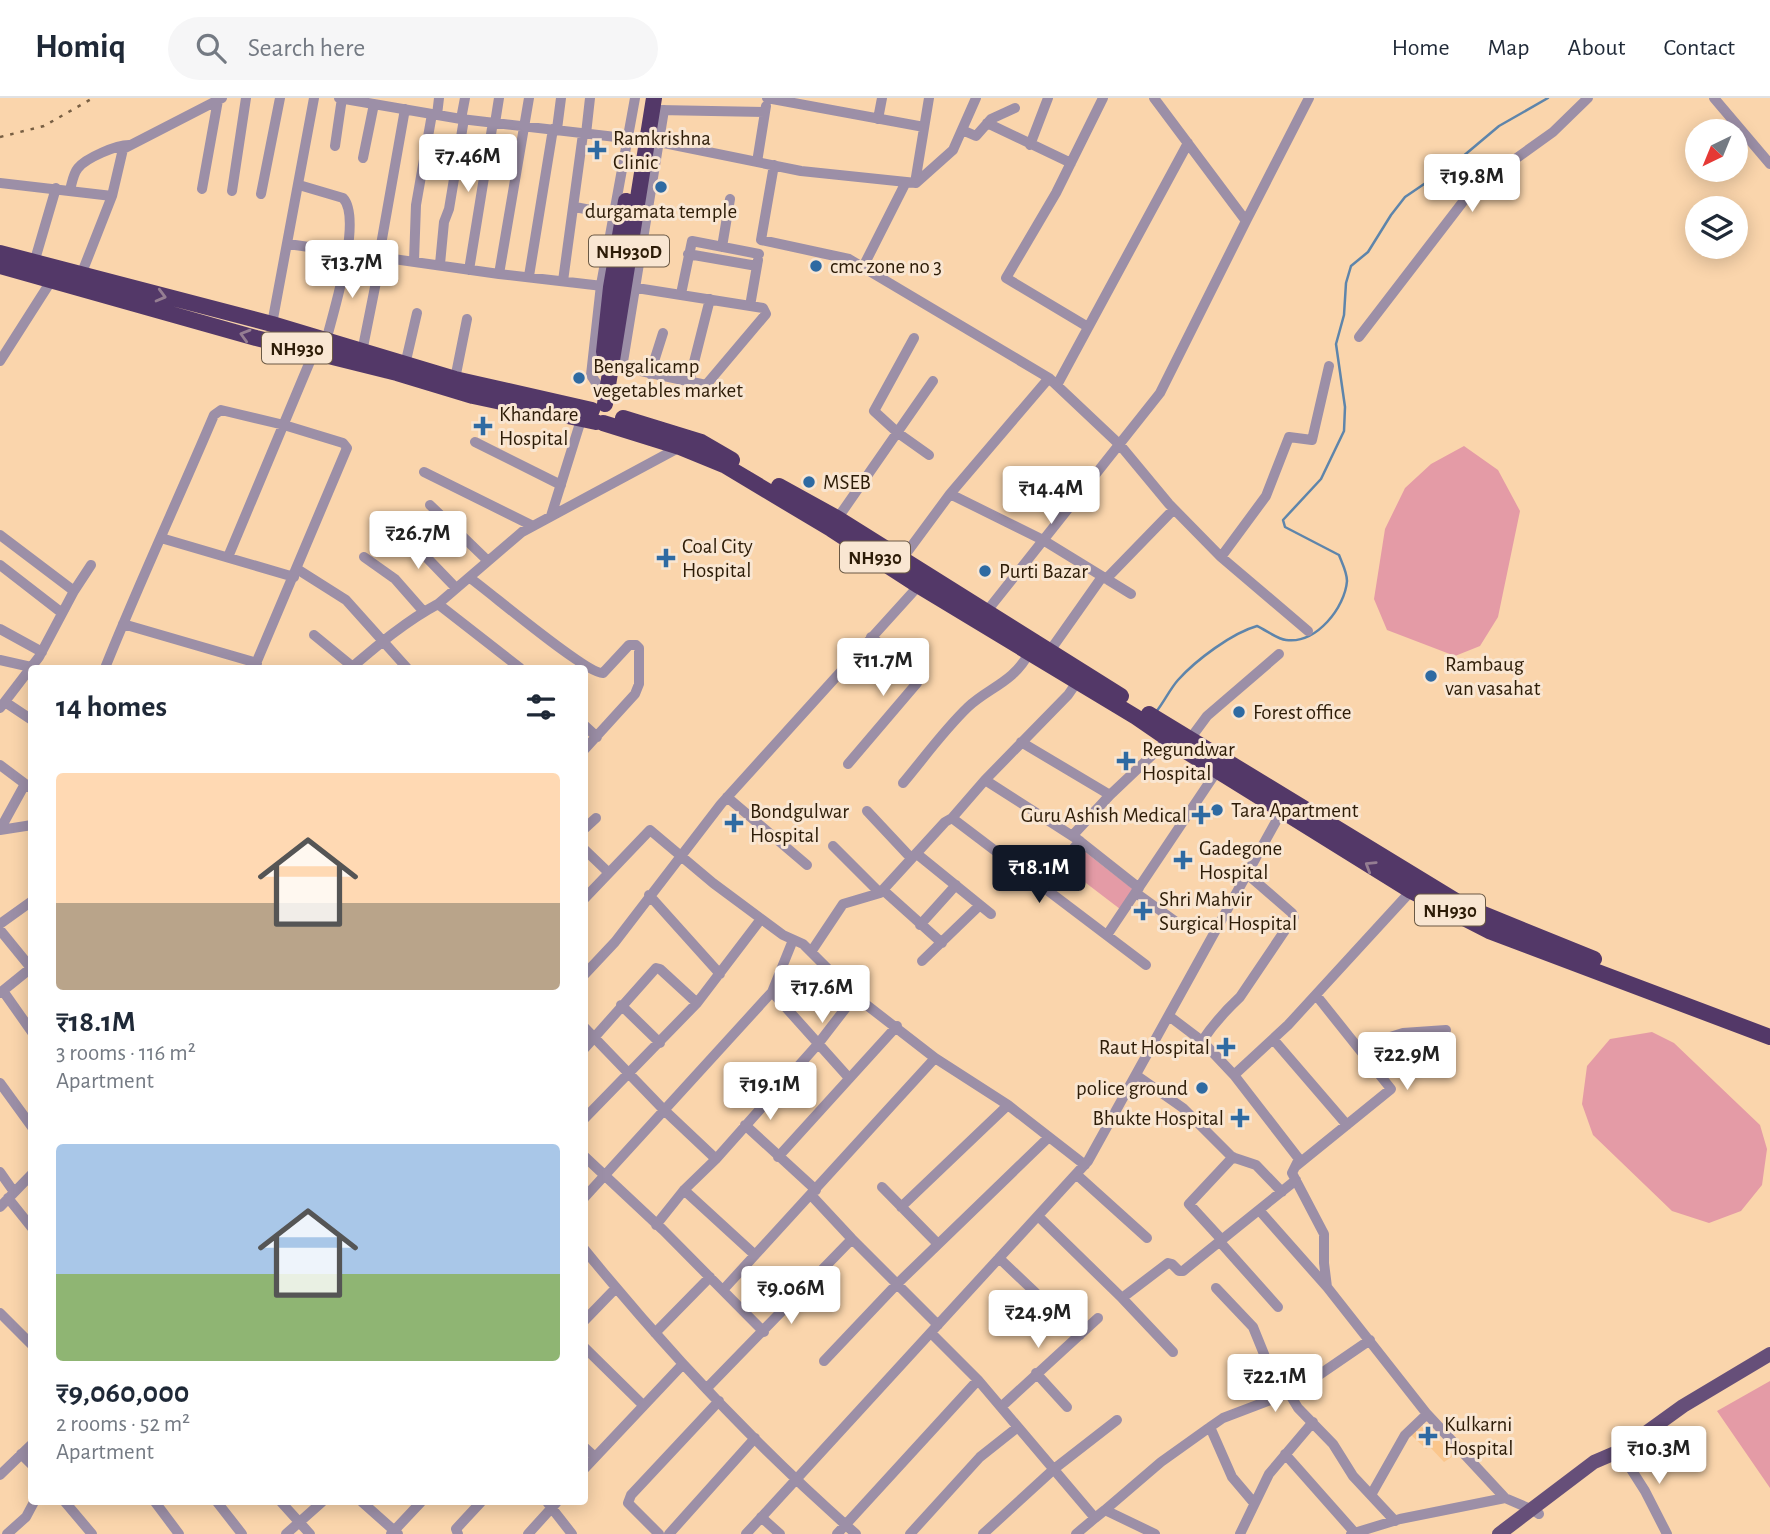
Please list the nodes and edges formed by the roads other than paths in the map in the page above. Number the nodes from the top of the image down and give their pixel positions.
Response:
1 (246, 98) edge
2 (281, 98) edge
3 (314, 98) edge
4 (341, 98) edge
5 (439, 98) edge
6 (465, 98) edge
7 (499, 98) edge
8 (529, 98) edge
9 (561, 98) edge
10 (590, 98) edge
11 (635, 98) edge
12 (678, 98) edge
13 (767, 98) edge
14 (844, 98) edge
15 (882, 98) edge
16 (929, 98) edge
17 (976, 98) edge
18 (1047, 98) edge
19 (1103, 98) edge
20 (1154, 98) edge
21 (1309, 98) edge
22 (1588, 98) edge
23 (1714, 98) edge
24 (220, 99) edge
25 (372, 102) edge
26 (804, 102) edge
27 (404, 105) edge
28 (658, 105) edge
29 (1015, 108) dead end
30 (765, 112) junction
31 (842, 112) junction
32 (435, 114) junction
33 (462, 119) junction
34 (878, 119) junction
35 (494, 123) junction
36 (987, 123) junction
37 (524, 126) junction
38 (925, 127) junction
39 (555, 129) junction
40 (962, 130) junction
41 (585, 134) junction
42 (642, 141) junction
43 (1188, 143) junction
44 (130, 144) junction
45 (1030, 145) junction
46 (335, 146) dead end
47 (363, 158) dead end
48 (757, 162) junction
49 (1071, 163) junction
50 (1770, 164) edge
51 (774, 165) junction
52 (911, 182) junction
53 (0, 183) edge
54 (299, 185) junction
55 (57, 188) junction
56 (202, 189) dead end
57 (71, 190) junction
58 (232, 191) dead end
59 (261, 194) dead end
60 (112, 196) junction
61 (730, 199) dead end
62 (575, 207) junction
63 (619, 216) junction
64 (1246, 221) junction
65 (761, 240) junction
66 (288, 244) junction
67 (722, 247) junction
68 (348, 252) junction
69 (0, 253) edge
70 (688, 254) junction
71 (759, 254) junction
72 (380, 256) junction
73 (414, 261) junction
74 (34, 263) junction
75 (439, 264) junction
76 (0, 266) edge
77 (757, 266) junction
78 (863, 267) junction
79 (469, 270) junction
80 (499, 274) junction
81 (55, 275) junction
82 (81, 275) junction
83 (529, 276) junction
84 (563, 281) junction
85 (618, 287) junction
86 (681, 293) junction
87 (710, 299) junction
88 (750, 306) junction
89 (187, 310) junction
90 (417, 313) dead end
91 (467, 319) dead end
92 (272, 324) junction
93 (1088, 327) junction
94 (663, 333) dead end
95 (1359, 337) dead end
96 (914, 338) dead end
97 (319, 344) junction
98 (362, 352) junction
99 (0, 361) edge
100 (405, 365) junction
101 (617, 366) junction
102 (1329, 366) dead end
103 (650, 374) junction
104 (455, 379) junction
105 (933, 381) dead end
106 (1053, 381) junction
107 (689, 382) junction
108 (598, 411) junction
109 (284, 425) junction
110 (898, 433) junction
111 (475, 442) dead end
112 (1120, 445) junction
113 (680, 447) junction
114 (929, 455) dead end
115 (424, 472) dead end
116 (561, 485) junction
117 (950, 494) junction
118 (430, 505) dead end
119 (1174, 509) junction
120 (551, 516) junction
121 (834, 523) junction
122 (533, 526) junction
123 (402, 532) dead end
124 (0, 535) edge
125 (161, 538) junction
126 (1043, 540) junction
127 (866, 544) junction
128 (228, 557) junction
129 (365, 557) dead end
130 (1221, 557) junction
131 (902, 559) junction
132 (488, 561) junction
133 (0, 565) edge
134 (91, 565) dead end
135 (295, 573) junction
136 (470, 578) junction
137 (1104, 578) junction
138 (923, 580) junction
139 (456, 588) junction
140 (74, 591) junction
141 (1131, 594) dead end
142 (438, 604) junction
143 (424, 612) junction
144 (62, 613) junction
145 (983, 617) junction
146 (123, 624) junction
147 (0, 629) edge
148 (1308, 631) dead end
149 (314, 635) dead end
150 (871, 637) junction
151 (383, 642) junction
152 (42, 652) junction
153 (1279, 654) dead end
154 (1033, 658) junction
155 (0, 660) edge
156 (32, 665) edge
157 (106, 665) edge
158 (253, 665) edge
159 (256, 665) edge
160 (349, 665) edge
161 (356, 665) edge
162 (404, 665) edge
163 (516, 665) edge
164 (582, 665) edge
165 (28, 666) edge
166 (588, 668) edge
167 (28, 671) edge
168 (1073, 687) junction
169 (3, 705) edge
170 (1133, 709) junction
171 (28, 718) edge
172 (588, 729) edge
173 (1162, 731) junction
174 (597, 737) junction
175 (1190, 739) junction
176 (1021, 742) junction
177 (588, 746) edge
178 (848, 764) dead end
179 (0, 765) edge
180 (1217, 771) junction
181 (985, 780) junction
182 (903, 783) dead end
183 (28, 787) edge
184 (1110, 794) junction
185 (727, 797) junction
186 (1285, 806) junction
187 (867, 811) dead end
188 (596, 818) dead end
189 (952, 818) junction
190 (28, 825) edge
191 (3, 826) edge
192 (588, 826) edge
193 (1077, 838) junction
194 (833, 846) dead end
195 (588, 853) edge
196 (681, 855) junction
197 (914, 856) junction
198 (807, 865) dead end
199 (608, 872) junction
200 (1247, 874) junction
201 (956, 886) junction
202 (1040, 887) junction
203 (1138, 891) junction
204 (1411, 891) junction
205 (882, 892) junction
206 (588, 895) edge
207 (649, 895) junction
208 (28, 904) edge
209 (980, 905) junction
210 (991, 914) dead end
211 (761, 919) junction
212 (0, 924) edge
213 (920, 925) junction
214 (1179, 925) dead end
215 (0, 930) edge
216 (1107, 935) junction
217 (793, 940) junction
218 (942, 943) junction
219 (811, 952) junction
220 (922, 961) dead end
221 (28, 963) edge
222 (1146, 965) dead end
223 (28, 971) edge
224 (588, 971) edge
225 (720, 974) junction
226 (1, 992) edge
227 (772, 992) junction
228 (1316, 995) junction
229 (855, 996) junction
230 (696, 1003) junction
231 (621, 1005) junction
232 (1169, 1016) junction
233 (1770, 1023) edge
234 (897, 1026) junction
235 (28, 1027) edge
236 (1446, 1030) dead end
237 (588, 1031) edge
238 (1770, 1037) edge
239 (595, 1038) junction
240 (1273, 1040) junction
241 (1202, 1041) junction
242 (660, 1043) junction
243 (818, 1044) junction
244 (588, 1045) edge
245 (1358, 1047) junction
246 (935, 1058) junction
247 (630, 1073) junction
248 (1136, 1075) junction
249 (1234, 1075) junction
250 (849, 1078) junction
251 (0, 1083) edge
252 (1008, 1105) junction
253 (663, 1109) junction
254 (588, 1115) edge
255 (28, 1122) edge
256 (745, 1125) junction
257 (1347, 1125) junction
258 (1049, 1137) junction
259 (778, 1157) junction
260 (1233, 1157) junction
261 (716, 1159) junction
262 (588, 1160) edge
263 (1296, 1166) junction
264 (1081, 1169) junction
265 (0, 1172) edge
266 (605, 1177) junction
267 (28, 1178) edge
268 (1296, 1180) junction
269 (882, 1186) dead end
270 (684, 1190) junction
271 (1282, 1192) junction
272 (814, 1193) junction
273 (588, 1194) edge
274 (7, 1199) edge
275 (901, 1207) junction
276 (1259, 1210) junction
277 (1038, 1216) junction
278 (28, 1223) edge
279 (656, 1225) junction
280 (1147, 1238) dead end
281 (852, 1239) junction
282 (1221, 1241) junction
283 (938, 1244) junction
284 (588, 1254) edge
285 (755, 1255) junction
286 (999, 1258) junction
287 (710, 1277) junction
288 (897, 1284) junction
289 (1327, 1287) junction
290 (616, 1288) junction
291 (1216, 1288) dead end
292 (723, 1290) junction
293 (1122, 1298) junction
294 (1278, 1307) dead end
295 (0, 1313) edge
296 (588, 1317) edge
297 (1098, 1318) dead end
298 (935, 1329) junction
299 (764, 1332) junction
300 (655, 1333) junction
301 (1080, 1335) junction
302 (1370, 1340) junction
303 (28, 1341) edge
304 (588, 1351) edge
305 (1173, 1352) dead end
306 (1770, 1354) edge
307 (824, 1361) dead end
308 (683, 1364) junction
309 (1036, 1373) junction
310 (978, 1380) junction
311 (707, 1388) junction
312 (1285, 1394) junction
313 (719, 1401) junction
314 (643, 1405) junction
315 (1001, 1407) junction
316 (1067, 1407) dead end
317 (1427, 1413) junction
318 (1117, 1420) dead end
319 (1312, 1422) junction
320 (1018, 1427) junction
321 (1209, 1427) junction
322 (755, 1438) junction
323 (28, 1448) edge
324 (588, 1451) edge
325 (1616, 1453) junction
326 (21, 1454) junction
327 (1285, 1454) junction
328 (595, 1457) junction
329 (28, 1461) edge
330 (588, 1465) edge
331 (1054, 1469) junction
332 (0, 1475) edge
333 (796, 1479) junction
334 (1371, 1495) junction
335 (1505, 1499) junction
336 (1254, 1503) junction
337 (33, 1505) edge
338 (68, 1505) edge
339 (157, 1505) edge
340 (219, 1505) edge
341 (284, 1505) edge
342 (319, 1505) edge
343 (365, 1505) edge
344 (418, 1505) edge
345 (478, 1505) edge
346 (551, 1505) edge
347 (553, 1505) edge
348 (1105, 1510) junction
349 (1536, 1512) junction
350 (761, 1517) junction
351 (1095, 1518) junction
352 (1395, 1521) junction
353 (299, 1523) junction
354 (845, 1525) junction
355 (394, 1533) edge
356 (1353, 1533) edge
357 (7, 1534) edge
358 (92, 1534) edge
359 (179, 1534) edge
360 (243, 1534) edge
361 (286, 1534) edge
362 (310, 1534) edge
363 (458, 1534) edge
364 (528, 1534) edge
365 (572, 1534) edge
366 (659, 1534) edge
367 (669, 1534) edge
368 (746, 1534) edge
369 (780, 1534) edge
370 (837, 1534) edge
371 (856, 1534) edge
372 (910, 1534) edge
373 (983, 1534) edge
374 (1076, 1534) edge
375 (1155, 1534) edge
376 (1240, 1534) edge
377 (1499, 1534) edge
378 (1512, 1534) edge
379 (1667, 1534) edge

1 - 58 street
2 - 59 street
3 - 54 street
4 - 25 street
4 - 46 street
5 - 32 street
6 - 33 street
7 - 35 street
8 - 37 street
9 - 39 street
10 - 41 street
11 - 42 street
12 - 28 street
13 - 26 street
13 - 30 street
14 - 31 street
15 - 34 street
16 - 38 street
17 - 40 street
18 - 45 street
19 - 49 street
20 - 43 street
21 - 64 street
22 - 95 street
23 - 50 street
24 - 44 street
24 - 56 street
25 - 27 street
25 - 47 street
26 - 31 street
27 - 32 street
27 - 72 street
28 - 30 street
28 - 42 highway, NH930D
29 - 36 street
30 - 48 street
31 - 34 street
32 - 33 street
32 - 73 street
33 - 35 street
33 - 75 street
34 - 38 street
35 - 37 street
35 - 79 street
36 - 40 street
36 - 45 street
37 - 39 street
37 - 80 street
38 - 52 street
39 - 41 street
39 - 83 street
40 - 52 street
41 - 42 street
41 - 62 street
42 - 48 street
42 - 63 highway, NH930D
42 - 85 highway, NH930D
43 - 64 street
43 - 93 street
44 - 57 street
44 - 60 street
45 - 49 street
48 - 51 street
49 - 93 street
51 - 52 street
51 - 65 street
52 - 78 street
53 - 55 street
54 - 66 street
54 - 68 street
55 - 57 street
55 - 74 street
57 - 60 street
60 - 82 street
61 - 67 street
62 - 63 street
62 - 84 street
63 - 85 highway, NH930D
64 - 112 street
65 - 71 street
65 - 78 street
66 - 68 street
66 - 92 street
67 - 70 street
67 - 71 street
68 - 72 street
68 - 97 street
69 - 74 highway, NH930
70 - 77 street
70 - 86 street
71 - 77 street
72 - 73 street
72 - 98 street
73 - 75 street
74 - 81 highway, NH930
75 - 79 street
76 - 81 highway, NH930
77 - 88 street
78 - 106 street
79 - 80 street
80 - 83 street
81 - 82 highway, NH930
81 - 89 highway, NH930
81 - 99 street
82 -> 89 highway, NH930
83 - 84 street
84 - 85 street
85 - 86 street
85 - 101 highway, NH930D
85 - 108 highway, NH930D
86 - 87 street
87 - 88 street
87 - 107 street
88 - 107 street
89 - 92 highway, NH930
97 -> 89 highway, NH930
90 - 100 street
91 - 104 street
92 - 97 highway, NH930
93 - 106 street
94 - 103 street
96 - 110 street
97 - 98 highway, NH930
97 - 108 highway, NH930
97 - 109 street
98 - 100 highway, NH930
100 - 104 highway, NH930
101 - 103 street
101 - 108 highway, NH930D
102 - 130 street
103 - 107 street
104 - 108 highway, NH930
105 - 110 street
106 - 112 street
106 - 117 street
108 - 113 highway, NH930
108 - 116 street
108 - 121 highway, NH930
109 - 125 street
109 - 128 street
109 - 135 street
110 - 114 street
110 - 121 street
111 - 116 street
112 - 119 street
112 - 126 street
113 - 120 street
113 - 121 highway, NH930
115 - 122 street
116 - 120 street
117 - 126 street
117 - 131 street
118 - 132 street
119 - 130 street
119 - 137 street
120 - 122 street
121 - 127 highway, NH930
122 - 132 street
123 - 139 street
124 - 140 street
125 - 128 street
125 - 146 street
126 - 137 street
126 - 145 street
127 - 131 highway, NH930
127 - 138 highway, NH930
128 - 135 street
129 - 143 street
130 - 148 street
131 - 138 highway, NH930
132 - 136 street
133 - 144 street
134 - 140 street
135 - 151 street
135 - 159 street
136 - 139 street
136 - 164 street
137 - 141 street
137 - 154 street
138 - 145 highway, NH930
138 - 150 street
139 - 142 street
140 - 144 street
142 - 143 street
142 - 163 street
143 - 151 street
144 - 152 street
145 - 154 highway, NH930
146 - 157 street
146 - 158 street
147 - 152 street
149 - 160 street
150 - 178 street
150 - 185 street
151 - 161 street
151 - 162 street
152 - 156 street
153 - 175 street
154 - 168 highway, NH930
154 - 170 highway, NH930
154 - 182 street
155 - 165 street
166 - 174 street
167 - 169 street
168 - 170 highway, NH930
168 - 176 street
169 - 171 street
170 - 173 highway, NH930
172 - 174 street
173 - 175 highway, NH930
173 - 180 highway, NH930
173 - 184 street
174 - 177 street
175 - 186 highway, NH930
176 - 181 street
176 - 184 street
179 - 183 street
180 - 186 highway, NH930
180 - 203 street
181 - 189 street
181 - 193 street
183 - 191 street
184 - 193 street
185 - 196 street
185 - 198 street
186 - 200 street
204 -> 186 highway, NH930
186 - 233 highway, NH930
187 - 197 street
188 - 192 street
189 - 197 street
189 - 202 street
190 - 191 street
193 - 202 street
193 - 203 street
194 - 205 street
195 - 199 street
196 - 199 street
196 - 207 street
196 - 211 street
197 - 201 street
197 - 205 street
199 - 206 street
200 - 232 street
200 - 241 street
201 - 209 street
201 - 213 street
202 - 216 street
203 - 214 street
203 - 216 street
204 - 228 street
204 - 238 highway, NH930
205 - 213 street
205 - 219 street
207 - 224 street
207 - 225 street
208 - 212 street
209 - 210 street
209 - 218 street
211 - 217 street
211 - 225 street
213 - 218 street
215 - 221 street
216 - 222 street
217 - 219 street
217 - 227 street
218 - 220 street
219 - 229 street
223 - 226 street
225 - 230 street
226 - 235 street
227 - 243 street
227 - 253 street
228 - 240 street
228 - 245 street
229 - 234 street
229 - 243 street
230 - 231 street
230 - 242 street
231 - 239 street
231 - 242 street
232 - 241 street
232 - 248 street
234 - 246 street
234 - 250 street
236 - 245 street
237 - 239 street
239 - 244 street
239 - 247 street
240 - 249 street
240 - 257 street
241 - 249 street
242 - 247 street
243 - 250 street
243 - 256 street
245 - 257 street
246 - 252 street
246 - 272 street
247 - 253 street
247 - 254 street
248 - 260 street
248 - 264 street
249 - 263 street
250 - 259 street
251 - 255 street
252 - 258 street
252 - 275 street
253 - 261 street
253 - 266 street
256 - 259 street
256 - 261 street
257 - 263 street
258 - 264 street
258 - 283 street
259 - 272 street
260 - 271 street
260 - 282 street
261 - 270 street
262 - 266 street
263 - 268 street
264 - 277 street
264 - 280 street
265 - 274 street
266 - 273 street
266 - 279 street
267 - 274 street
268 - 271 street
268 - 289 street
269 - 275 street
270 - 279 street
270 - 285 street
271 - 276 street
272 - 281 street
272 - 285 street
274 - 278 street
275 - 283 street
276 - 282 street
276 - 289 street
277 - 286 street
277 - 293 street
279 - 287 street
281 - 288 street
281 - 299 street
282 - 293 street
282 - 294 street
283 - 288 street
284 - 290 street
285 - 292 street
286 - 298 street
286 - 301 street
287 - 292 street
287 - 300 street
288 - 298 street
288 - 307 street
289 - 302 street
290 - 296 street
290 - 300 street
291 - 312 street
292 - 299 street
293 - 305 street
295 - 303 street
297 - 301 street
298 - 310 street
298 - 333 street
299 - 311 street
300 - 308 street
301 - 309 street
302 - 312 street
302 - 317 street
304 - 314 street
306 - 325 main road
308 - 311 street
308 - 314 street
309 - 315 street
309 - 316 street
310 - 315 street
310 - 354 street
311 - 313 street
312 - 319 street
312 - 321 street
313 - 322 street
313 - 366 street
314 - 328 street
315 - 320 street
317 - 334 street
317 - 335 street
318 - 331 street
319 - 327 street
319 - 334 street
320 - 331 street
320 - 372 street
321 - 336 street
321 - 348 street
322 - 333 street
322 - 367 street
323 - 326 street
324 - 328 street
325 - 349 main road
325 - 379 street
326 - 329 street
326 - 332 street
327 - 336 street
327 - 356 street
328 - 330 street
331 - 351 street
331 - 373 street
333 - 350 street
333 - 354 street
334 - 352 street
335 - 349 street
335 - 352 street
336 - 376 street
337 - 357 street
338 - 358 street
339 - 359 street
340 - 360 street
341 - 353 street
342 - 353 street
343 - 355 street
344 - 355 street
345 - 363 street
346 - 364 street
347 - 365 street
348 - 351 street
348 - 375 street
349 - 377 main road
349 - 378 main road
350 - 368 street
350 - 369 street
351 - 374 street
352 - 356 street
353 - 361 street
353 - 362 street
354 - 370 street
354 - 371 street

